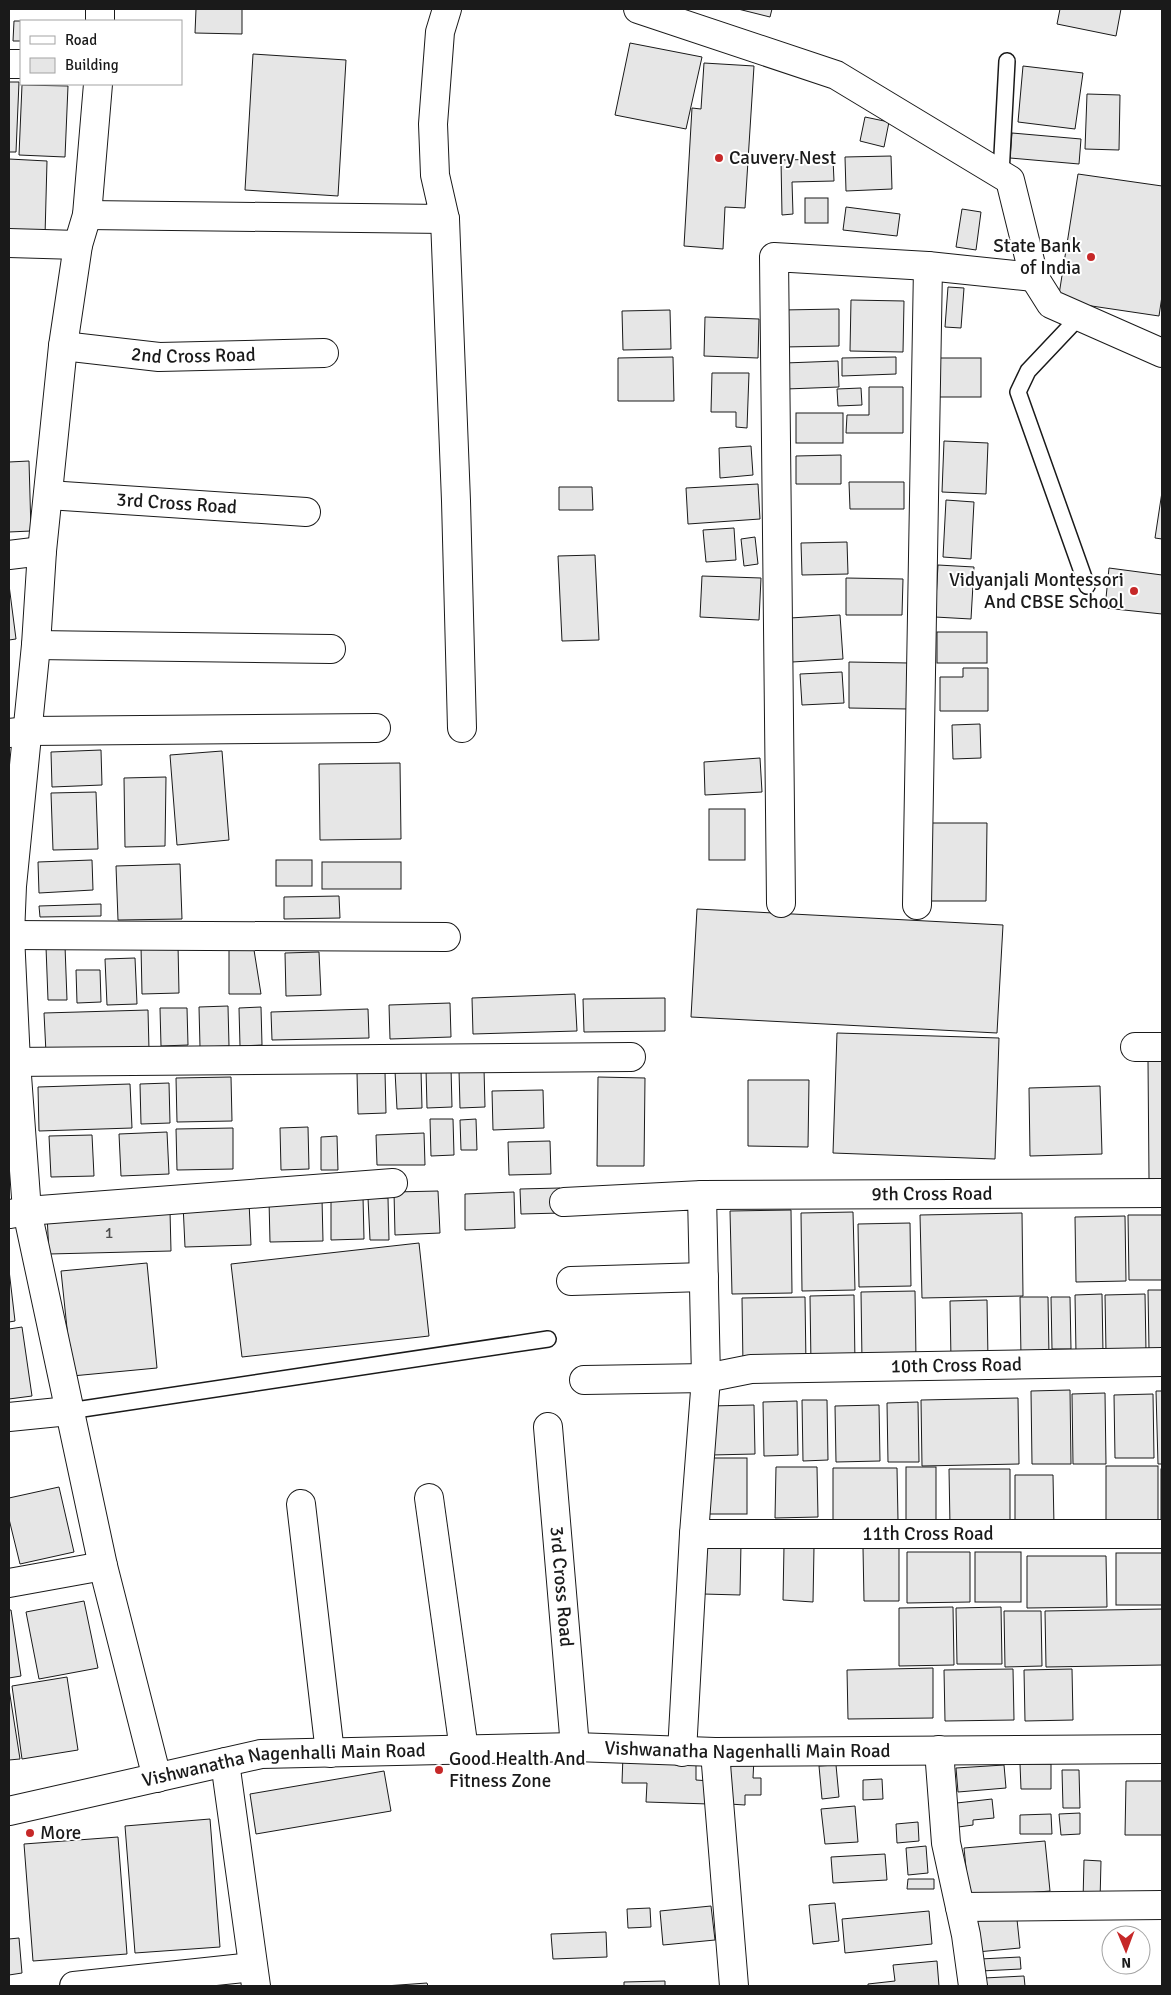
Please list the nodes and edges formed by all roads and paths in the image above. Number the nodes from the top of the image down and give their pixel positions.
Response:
1 (447, 9) edge
2 (638, 9) edge
3 (1007, 61) dead end
4 (98, 85) edge
5 (1002, 174) junction
6 (87, 215) junction
7 (445, 219) junction
8 (9, 244) edge
9 (78, 245) junction
10 (928, 266) junction
11 (1034, 277) junction
12 (1080, 317) junction
13 (63, 346) junction
14 (324, 353) dead end
15 (1162, 353) edge
16 (48, 495) junction
17 (306, 512) dead end
18 (42, 551) junction
19 (9, 555) edge
20 (1087, 586) dead end
21 (36, 645) junction
22 (331, 649) dead end
23 (376, 728) dead end
24 (462, 728) dead end
25 (19, 732) edge
26 (11, 887) edge
27 (781, 903) dead end
28 (917, 905) dead end
29 (10, 935) junction
30 (446, 937) dead end
31 (1135, 1047) dead end
32 (1162, 1047) edge
33 (631, 1057) dead end
34 (12, 1062) edge
35 (393, 1183) dead end
36 (1162, 1193) edge
37 (702, 1195) junction
38 (564, 1202) dead end
39 (18, 1212) edge
40 (704, 1278) junction
41 (571, 1281) dead end
42 (548, 1339) dead end
43 (1162, 1362) edge
44 (706, 1378) junction
45 (584, 1380) dead end
46 (69, 1411) junction
47 (9, 1417) edge
48 (548, 1427) dead end
49 (429, 1498) dead end
50 (301, 1504) dead end
51 (694, 1534) junction
52 (1162, 1534) edge
53 (102, 1566) junction
54 (9, 1583) edge
55 (575, 1747) junction
56 (1162, 1749) edge
57 (464, 1750) junction
58 (939, 1750) junction
59 (682, 1752) junction
60 (715, 1752) junction
61 (330, 1753) junction
62 (224, 1762) junction
63 (157, 1778) junction
64 (9, 1811) edge
65 (1162, 1904) edge
66 (960, 1907) junction
67 (255, 1976) edge
68 (74, 1986) edge
69 (734, 1986) edge
70 (973, 1986) edge

1 - 7 street
2 - 5 street
3 - 5 lane
4 - 6 street
5 - 11 street
6 - 7 street
6 - 9 street
7 - 24 street
8 - 9 street
9 - 13 street
10 - 11 street
10 - 27 street
10 - 28 street
11 - 12 street
12 - 15 street
12 - 20 lane
13 - 14 street, 2nd Cross Road
13 - 16 street
16 - 17 street, 3rd Cross Road
16 - 18 street
18 - 19 street
18 - 21 street
21 - 22 street
21 - 25 street
23 - 25 street
25 - 26 street
26 - 29 street
29 - 30 street
29 - 34 street
31 - 32 street
33 - 34 street
34 - 39 street
35 - 39 street
36 - 37 street, 9th Cross Road
37 - 38 street, 9th Cross Road
37 - 40 street
39 - 46 street
40 - 41 street
40 - 44 street
42 - 46 lane
43 - 44 street, 10th Cross Road
44 - 45 street, 10th Cross Road
44 - 51 street
46 - 47 street
46 - 53 street
48 - 55 street, 3rd Cross Road
49 - 57 street
50 - 61 street
51 - 52 street, 11th Cross Road
51 - 59 street
53 - 54 street
53 - 63 street
55 - 57 street, Vishwanatha Nagenhalli Main Road
55 - 59 street, Vishwanatha Nagenhalli Main Road
56 - 58 street, Vishwanatha Nagenhalli Main Road
57 - 61 street, Vishwanatha Nagenhalli Main Road
58 - 60 street, Vishwanatha Nagenhalli Main Road
58 - 66 street
59 - 60 street, Vishwanatha Nagenhalli Main Road
60 - 69 street
61 - 62 street, Vishwanatha Nagenhalli Main Road
62 - 63 street, Vishwanatha Nagenhalli Main Road
62 - 67 street
63 - 64 street, Vishwanatha Nagenhalli Main Road
65 - 66 street
66 - 70 street
67 - 68 street

